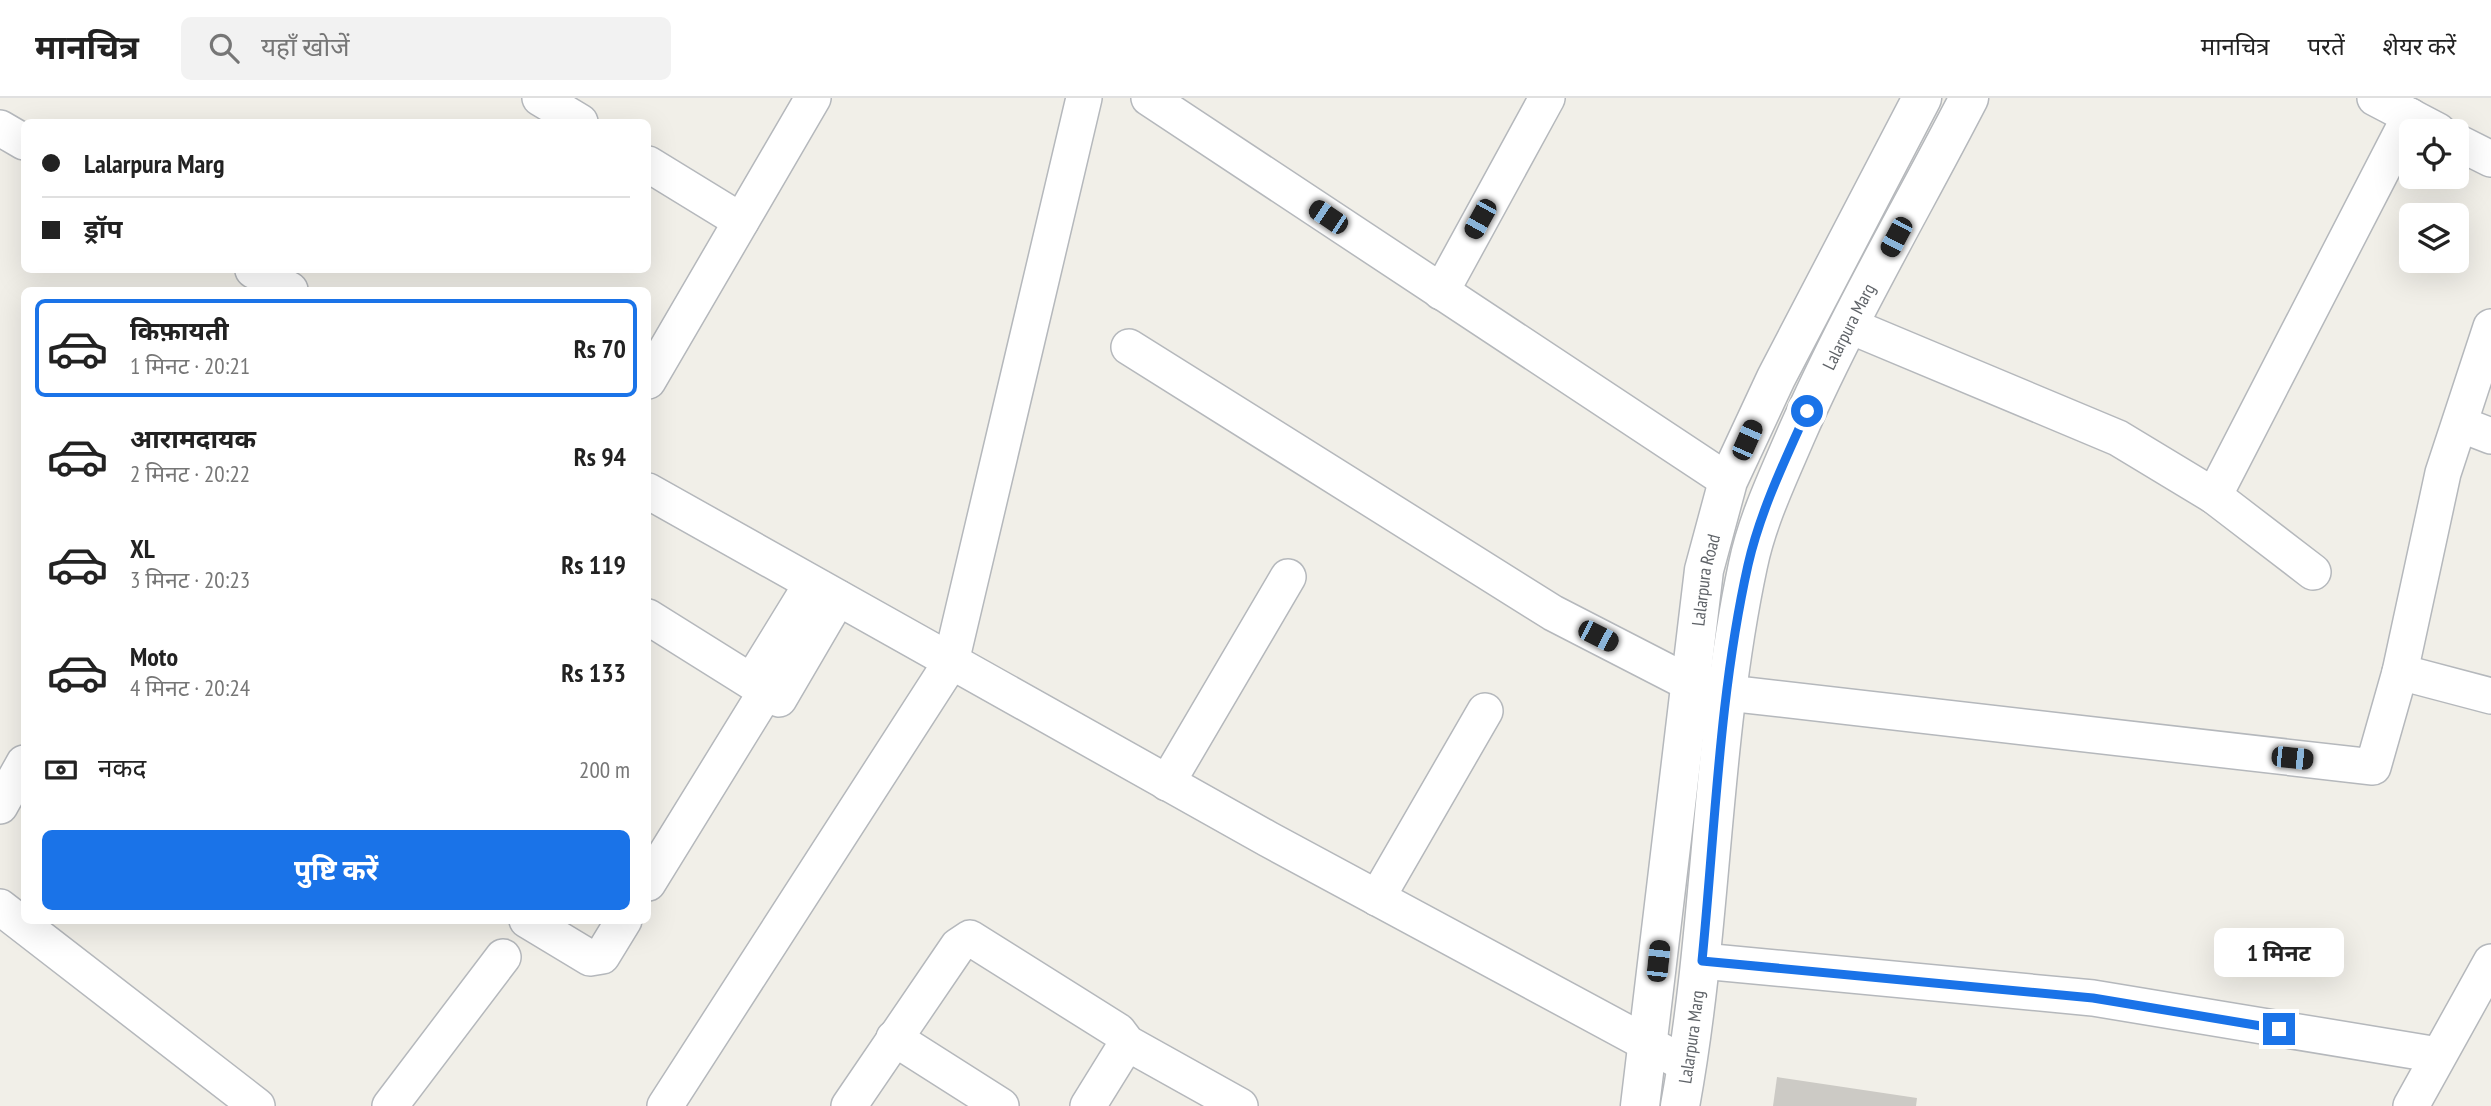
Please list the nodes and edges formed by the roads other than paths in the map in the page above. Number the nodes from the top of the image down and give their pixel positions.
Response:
1 (540, 98) edge
2 (813, 98) edge
3 (1084, 98) edge
4 (1149, 98) edge
5 (1547, 98) edge
6 (1922, 98) edge
7 (1969, 98) edge
8 (2375, 98) edge
9 (575, 119) edge
10 (2415, 119) edge
11 (0, 128) edge
12 (21, 140) edge
13 (2469, 148) edge
14 (2491, 159) edge
15 (651, 166) edge
16 (2399, 168) edge
17 (741, 222) junction
18 (259, 273) edge
19 (284, 287) edge
20 (1441, 292) junction
21 (1848, 325) junction
22 (2491, 327) edge
23 (1129, 347) dead end
24 (651, 377) edge
25 (2475, 430) edge
26 (1728, 481) junction
27 (651, 493) edge
28 (2214, 496) junction
29 (2313, 572) dead end
30 (1288, 577) dead end
31 (824, 591) junction
32 (651, 619) edge
33 (951, 662) junction
34 (2400, 672) junction
35 (1689, 683) junction
36 (766, 690) junction
37 (1728, 693) junction
38 (2491, 696) edge
39 (1485, 711) dead end
40 (21, 768) edge
41 (1167, 783) junction
42 (0, 806) edge
43 (651, 878) edge
44 (1377, 898) junction
45 (0, 907) edge
46 (21, 923) edge
47 (22, 924) edge
48 (534, 924) edge
49 (622, 924) edge
50 (503, 957) dead end
51 (1702, 961) junction
52 (2491, 962) edge
53 (894, 1038) junction
54 (1127, 1043) junction
55 (1649, 1044) junction
56 (2438, 1055) junction
57 (1687, 1065) junction
58 (257, 1106) edge
59 (390, 1106) edge
60 (665, 1106) edge
61 (849, 1106) edge
62 (1001, 1106) edge
63 (1088, 1106) edge
64 (1240, 1106) edge
65 (1640, 1106) edge
66 (1680, 1106) edge
67 (2411, 1106) edge

1 - 9 street
2 - 17 street
3 - 33 street
4 - 20 street
5 - 20 street
6 - 26 street, Lalarpura Road
7 - 21 street, Lalarpura Marg
8 - 10 street
11 - 12 street
13 - 14 street
15 - 17 street
16 - 28 street
17 - 24 street
18 - 19 street
20 - 26 street
21 - 28 street
21 - 37 street, Lalarpura Marg
22 - 25 street
23 - 35 street
25 - 34 street
26 - 35 street, Lalarpura Road
27 - 31 street
28 - 29 street
30 - 41 street
31 - 33 street
31 - 36 street
32 - 36 street
33 - 41 street
33 - 60 street
34 - 37 street
34 - 38 street
35 - 37 street
35 - 55 street, Lalarpura Road
36 - 43 street
37 - 51 street, Lalarpura Marg
39 - 44 street
40 - 42 street
41 - 44 street
44 - 55 street
45 - 46 street
47 - 58 street
48 - 49 street
50 - 59 street
51 - 56 street
51 - 57 street, Lalarpura Marg
52 - 56 street
53 - 54 street
53 - 61 street
53 - 62 street
54 - 63 street
54 - 64 street
55 - 57 street
55 - 65 street, Lalarpura Road
56 - 67 street
57 - 66 street, Lalarpura Marg

